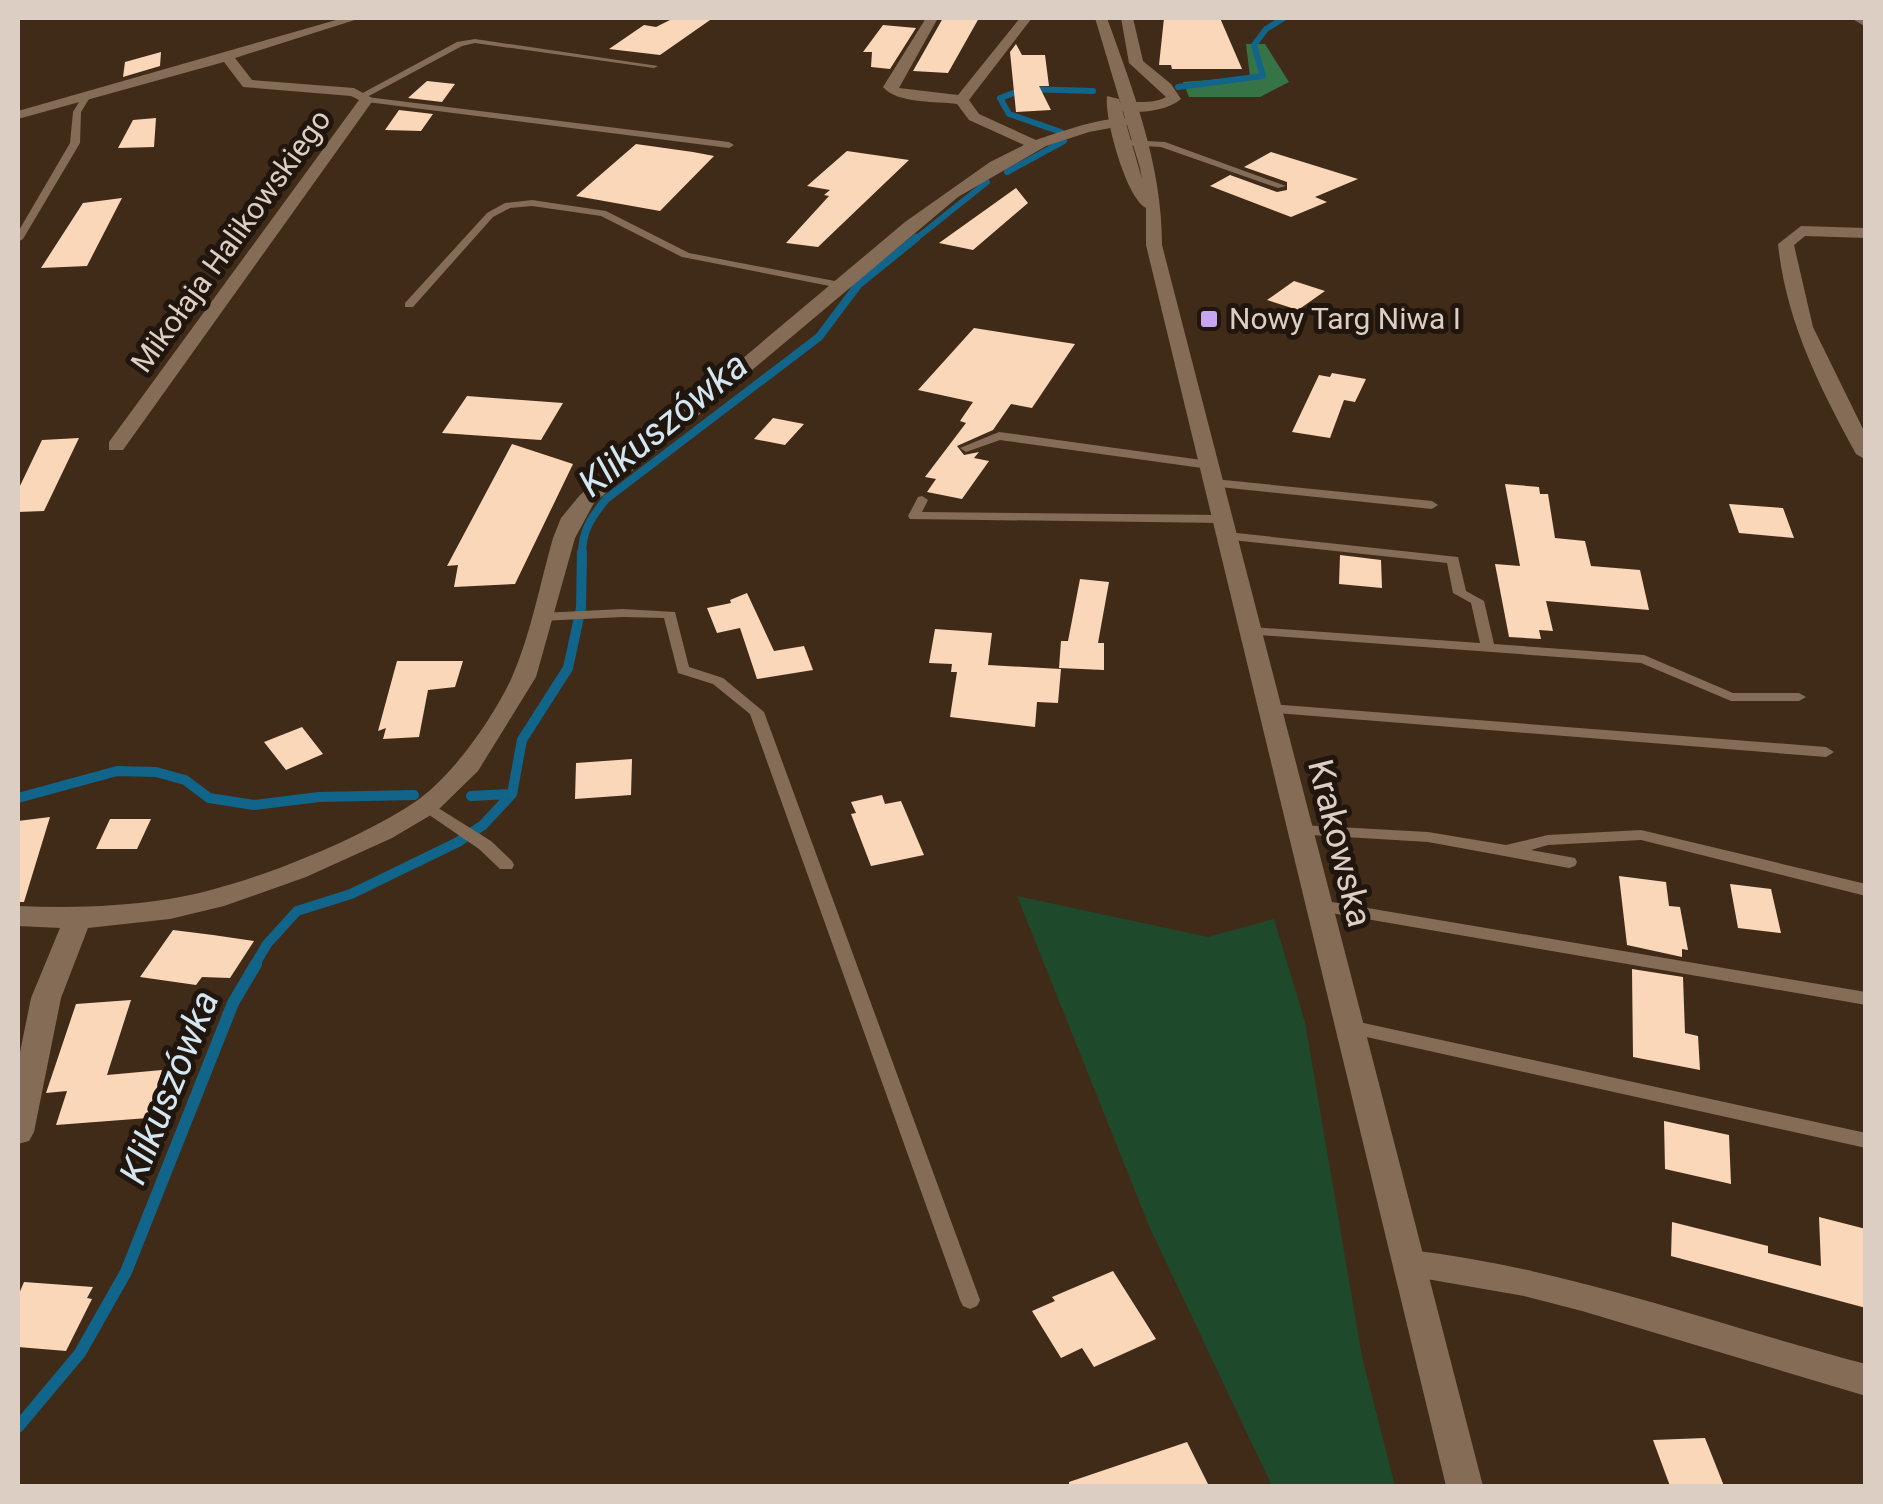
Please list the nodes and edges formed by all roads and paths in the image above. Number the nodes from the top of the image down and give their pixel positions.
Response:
1 (355, 18) edge
2 (932, 18) edge
3 (1026, 18) edge
4 (1087, 18) edge
5 (1102, 18) edge
6 (1126, 18) edge
7 (1857, 18) edge
8 (1866, 23) edge
9 (225, 54) junction
10 (654, 66) dead end
11 (365, 97) junction
12 (85, 100) junction
13 (962, 100) junction
14 (1117, 114) junction
15 (1134, 114) junction
16 (18, 115) edge
17 (1124, 143) junction
18 (1142, 143) junction
19 (729, 145) dead end
20 (1038, 146) junction
21 (1282, 186) dead end
22 (1152, 216) junction
23 (1866, 233) edge
24 (18, 239) edge
25 (840, 285) junction
26 (409, 305) dead end
27 (116, 446) dead end
28 (966, 448) dead end
29 (1866, 454) edge
30 (1211, 474) junction
31 (922, 500) dead end
32 (1432, 506) dead end
33 (1225, 528) junction
34 (542, 617) junction
35 (1251, 630) junction
36 (1488, 648) junction
37 (1799, 697) dead end
38 (1270, 709) junction
39 (1826, 752) dead end
40 (427, 806) junction
41 (1301, 830) junction
42 (1506, 851) junction
43 (1569, 862) dead end
44 (506, 866) dead end
45 (1866, 890) edge
46 (1320, 906) junction
47 (18, 916) edge
48 (77, 919) junction
49 (1866, 999) edge
50 (1350, 1028) junction
51 (18, 1132) edge
52 (1866, 1142) edge
53 (1410, 1264) junction
54 (970, 1300) dead end
55 (1866, 1380) edge
56 (1465, 1486) edge

1 - 9 street
2 - 13 street
3 - 13 street
4 - 14 street, Krakowska
5 - 15 street, Krakowska
6 - 15 street
7 - 8 street
9 - 11 street, Mikołaja Halikowskiego
9 - 12 street
10 - 11 lane
11 - 19 lane
11 - 27 street, Mikołaja Halikowskiego
12 - 16 street
12 - 24 lane
13 - 20 street
14 - 15 street
14 - 17 street, Krakowska
14 - 20 street
15 - 18 street, Krakowska
17 - 18 lane
17 - 22 street, Krakowska
18 - 21 lane
18 - 22 street, Krakowska
20 - 25 street
22 - 30 street, Krakowska
23 - 29 street
25 - 26 lane
25 - 34 street
28 - 30 lane
30 - 32 lane
30 - 33 street, Krakowska
31 - 33 lane
33 - 35 street, Krakowska
33 - 36 lane
34 - 40 street
34 - 54 lane
35 - 36 lane
35 - 38 street, Krakowska
36 - 37 lane
38 - 39 lane
38 - 41 street, Krakowska
40 - 44 lane
40 - 48 street
41 - 42 lane
41 - 46 street, Krakowska
42 - 43 lane
42 - 45 lane
46 - 49 lane
46 - 50 street, Krakowska
47 - 48 street
48 - 51 street
50 - 52 lane
50 - 53 street, Krakowska
53 - 55 street
53 - 56 street, Krakowska

